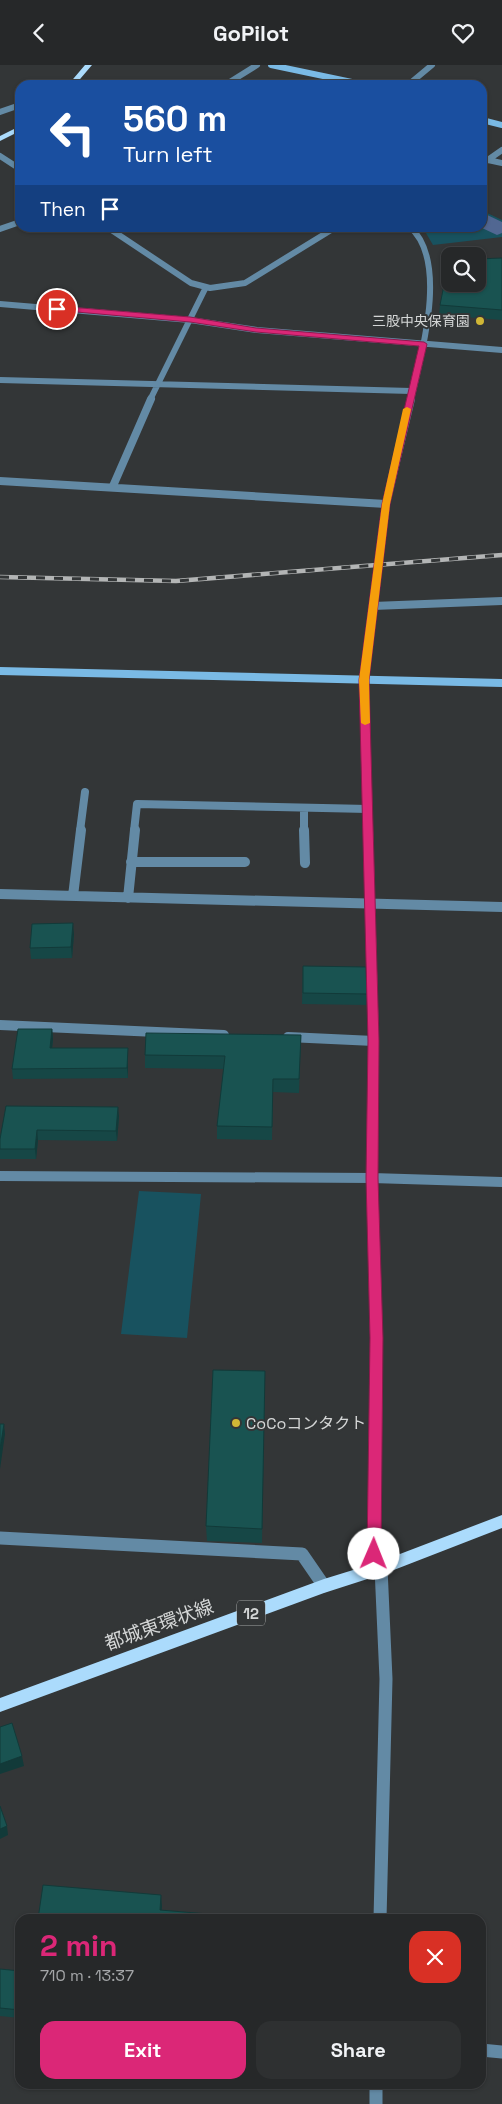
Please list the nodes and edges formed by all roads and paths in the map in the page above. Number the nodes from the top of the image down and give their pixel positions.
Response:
1 (90, 65) edge
2 (257, 65) edge
3 (271, 65) edge
4 (432, 65) edge
5 (76, 80) edge
6 (233, 80) edge
7 (342, 80) edge
8 (414, 80) edge
9 (15, 107) edge
10 (0, 112) edge
11 (487, 121) edge
12 (502, 125) edge
13 (15, 131) edge
14 (0, 139) edge
15 (502, 150) edge
16 (0, 156) edge
17 (487, 161) edge
18 (487, 162) edge
19 (502, 163) edge
20 (15, 166) edge
21 (15, 224) edge
22 (0, 229) edge
23 (114, 232) edge
24 (327, 232) edge
25 (416, 232) edge
26 (206, 287) junction
27 (0, 304) edge
28 (190, 320) junction
29 (424, 344) junction
30 (502, 350) edge
31 (0, 380) edge
32 (157, 385) junction
33 (411, 391) junction
34 (0, 481) edge
35 (113, 486) junction
36 (386, 504) junction
37 (502, 601) edge
38 (373, 606) junction
39 (0, 671) edge
40 (364, 680) junction
41 (502, 683) edge
42 (85, 791) dead end
43 (304, 808) junction
44 (368, 809) junction
45 (131, 862) junction
46 (245, 862) dead end
47 (305, 863) dead end
48 (0, 894) edge
49 (73, 896) junction
50 (128, 898) junction
51 (370, 904) junction
52 (502, 907) edge
53 (0, 1025) edge
54 (236, 1035) edge
55 (275, 1037) edge
56 (374, 1041) junction
57 (0, 1175) edge
58 (372, 1178) junction
59 (502, 1182) edge
60 (502, 1521) edge
61 (0, 1539) edge
62 (381, 1568) junction
63 (324, 1586) junction
64 (0, 1705) edge
65 (380, 1914) edge
66 (486, 2050) edge
67 (502, 2052) edge
68 (376, 2089) edge
69 (376, 2104) edge

1 - 5 main road
2 - 6 street
3 - 7 street
4 - 8 street
9 - 10 street
11 - 12 street
13 - 14 main road
15 - 17 street
16 - 20 street
18 - 19 street
21 - 22 street
23 - 26 street
24 - 26 street
25 - 29 street
26 - 28 street
27 - 28 street
28 - 29 street
28 - 32 street
29 - 30 street
29 - 33 street
31 - 32 street
32 - 33 street
32 - 35 street
33 - 36 street
34 - 35 street
35 - 36 street
36 - 38 street
37 - 38 street
38 - 40 street
39 - 40 street
40 - 41 street
40 - 44 street
42 - 49 street
43 - 44 street
43 - 45 street
43 - 47 street
44 - 51 street
45 - 46 street
45 - 50 street
48 - 49 street
49 - 50 street
50 - 51 street
51 - 52 street
51 - 56 street
53 - 54 street
55 - 56 street
56 - 58 street
57 - 58 street
58 - 59 street
58 - 62 street
60 - 62 main road, 都城東環状線 / 12
61 - 63 street
62 - 63 main road, 都城東環状線 / 12
62 - 65 street
63 - 64 main road, 都城東環状線 / 12
66 - 67 street
68 - 69 street

